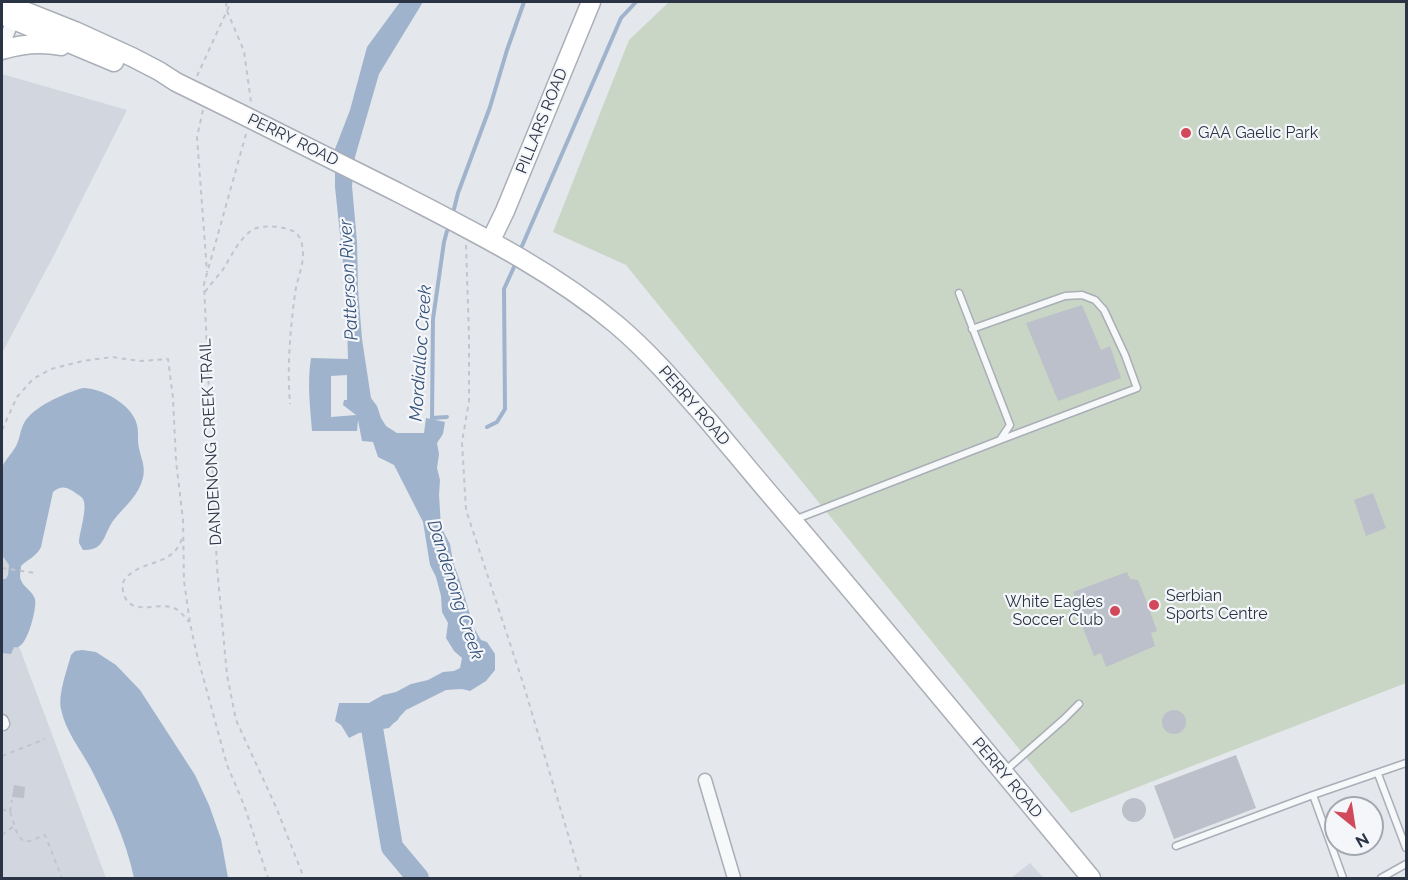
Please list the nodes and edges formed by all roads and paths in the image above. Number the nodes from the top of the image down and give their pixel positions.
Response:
1 (226, 2) edge
2 (231, 2) edge
3 (591, 2) edge
4 (7, 9) edge
5 (227, 11) junction
6 (2, 49) edge
7 (89, 52) junction
8 (183, 86) junction
9 (208, 99) junction
10 (246, 116) junction
11 (466, 228) junction
12 (492, 240) junction
13 (207, 274) junction
14 (205, 292) junction
15 (959, 293) dead end
16 (972, 329) junction
17 (290, 404) dead end
18 (2, 430) edge
19 (1000, 440) junction
20 (792, 520) junction
21 (183, 537) junction
22 (2, 568) edge
23 (35, 573) dead end
24 (190, 622) junction
25 (1079, 704) dead end
26 (45, 739) dead end
27 (2, 756) edge
28 (1407, 763) edge
29 (1003, 772) junction
30 (1378, 774) junction
31 (705, 780) dead end
32 (1313, 795) junction
33 (12, 800) dead end
34 (2, 809) edge
35 (10, 812) junction
36 (15, 826) junction
37 (2, 835) edge
38 (1176, 846) dead end
39 (1407, 848) edge
40 (1407, 864) edge
41 (62, 879) edge
42 (268, 879) edge
43 (304, 879) edge
44 (581, 879) edge
45 (734, 879) edge
46 (1091, 879) edge
47 (1343, 879) edge
48 (1381, 879) edge

1 - 5 path, DANDENONG CREEK TRAIL
2 - 5 path
3 - 12 main road, PILLARS ROAD
4 - 6 street
4 - 7 main road, PERRY ROAD
4 - 8 main road, PERRY ROAD
5 - 8 path
5 - 10 path, DANDENONG CREEK TRAIL
6 - 7 main road
7 - 8 main road, PERRY ROAD
8 - 9 main road, PERRY ROAD
9 - 10 main road, PERRY ROAD
9 - 13 path
10 - 11 main road, PERRY ROAD, bridge
10 - 13 path, DANDENONG CREEK TRAIL
11 - 12 main road, PERRY ROAD
11 - 44 path
12 - 20 main road, PERRY ROAD
13 - 14 path, DANDENONG CREEK TRAIL
14 - 17 path
14 - 43 path, DANDENONG CREEK TRAIL
15 - 16 lane
16 - 19 lane
16 - 19 lane
18 - 21 path
19 - 20 lane
20 - 29 main road, PERRY ROAD
21 - 24 path
21 - 24 path
22 - 23 path
24 - 42 path
25 - 29 lane
26 - 27 path
28 - 30 lane
29 - 46 main road, PERRY ROAD
30 - 32 lane
30 - 39 lane
31 - 45 street
32 - 38 lane
32 - 47 lane
33 - 35 path
34 - 35 path
35 - 36 path
36 - 37 path
36 - 41 path
40 - 48 lane

